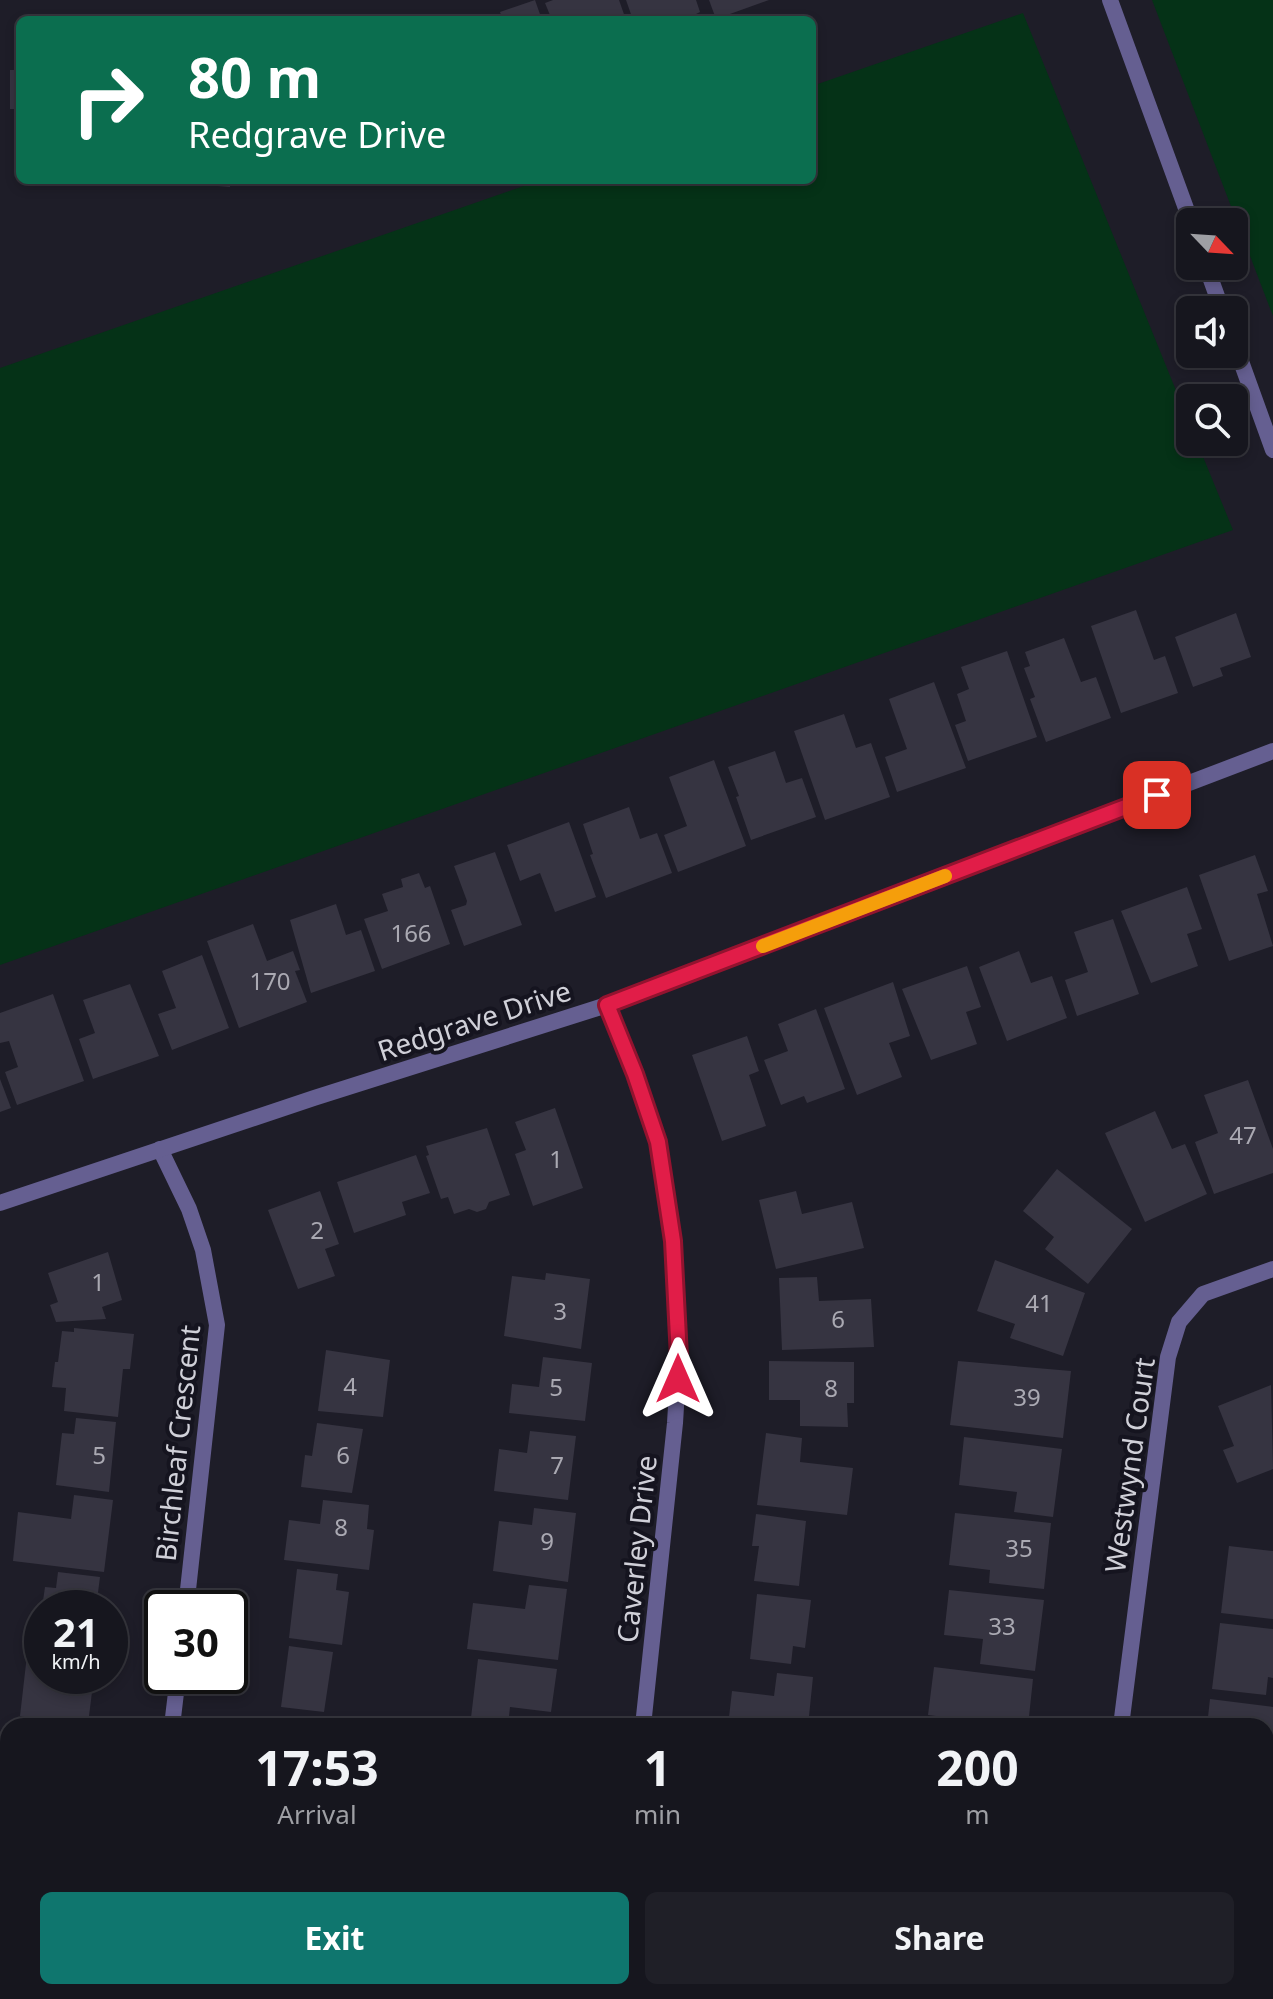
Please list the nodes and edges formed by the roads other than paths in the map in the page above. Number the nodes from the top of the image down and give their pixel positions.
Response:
1 (1110, 0) edge
2 (1186, 208) edge
3 (1243, 368) edge
4 (1273, 450) edge
5 (1273, 751) edge
6 (607, 1005) junction
7 (160, 1149) junction
8 (0, 1203) edge
9 (1273, 1269) edge
10 (188, 1590) edge
11 (176, 1694) edge
12 (173, 1718) edge
13 (644, 1718) edge
14 (1122, 1718) edge

1 - 2 street
3 - 4 street
5 - 6 street, Redgrave Drive
6 - 7 street, Redgrave Drive
6 - 13 street, Caverley Drive
7 - 8 street, Redgrave Drive
7 - 10 street, Birchleaf Crescent
9 - 14 street, Westwynd Court
11 - 12 street

